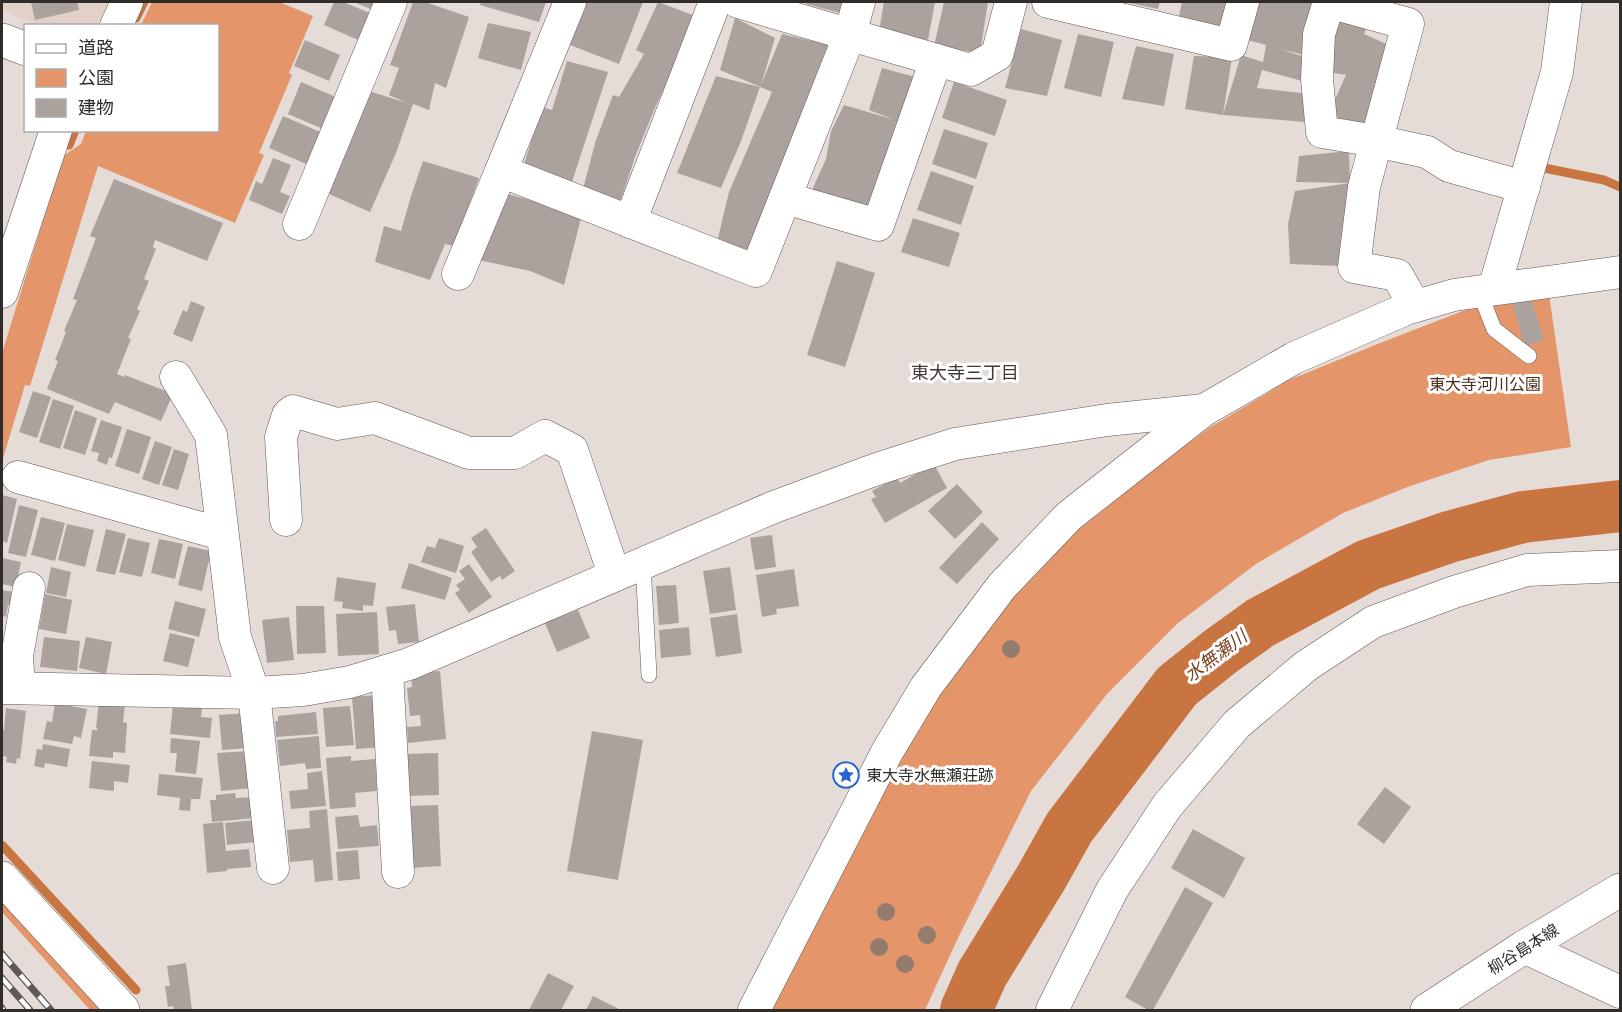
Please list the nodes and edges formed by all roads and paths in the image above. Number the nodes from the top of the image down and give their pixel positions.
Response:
1 (127, 2) edge
2 (391, 2) edge
3 (570, 2) edge
4 (715, 2) edge
5 (738, 2) edge
6 (859, 2) edge
7 (1011, 2) edge
8 (1048, 2) edge
9 (1243, 2) edge
10 (1329, 2) edge
11 (1566, 2) edge
12 (117, 24) edge
13 (850, 34) junction
14 (2, 40) edge
15 (24, 48) edge
16 (936, 60) junction
17 (55, 132) edge
18 (1376, 141) junction
19 (501, 171) junction
20 (1524, 187) junction
21 (785, 198) junction
22 (630, 222) junction
23 (298, 224) dead end
24 (1620, 272) edge
25 (459, 274) dead end
26 (1487, 290) junction
27 (2, 292) edge
28 (1415, 306) junction
29 (1529, 356) dead end
30 (176, 377) dead end
31 (1204, 410) junction
32 (18, 477) dead end
33 (286, 520) dead end
34 (222, 534) junction
35 (643, 564) junction
36 (1620, 566) edge
37 (614, 574) junction
38 (29, 588) dead end
39 (387, 671) junction
40 (649, 675) dead end
41 (10, 688) edge
42 (254, 693) junction
43 (273, 868) dead end
44 (398, 872) dead end
45 (2, 878) edge
46 (1620, 890) edge
47 (1524, 947) junction
48 (1620, 992) edge
49 (123, 1011) edge
50 (754, 1011) edge
51 (1052, 1011) edge
52 (1427, 1011) edge

1 - 12 street
2 - 23 street
3 - 19 street
4 - 22 street
5 - 13 street
6 - 13 street
7 - 16 street
8 - 9 street
10 - 18 street
10 - 18 street
11 - 20 street
13 - 16 street
13 - 21 street
14 - 15 main road
16 - 21 street
17 - 27 street
18 - 20 street
18 - 28 street
19 - 22 street
19 - 25 street
20 - 26 street
21 - 22 street
24 - 26 street
26 - 28 street
26 - 29 lane
28 - 31 street
30 - 34 street
31 - 35 street
31 - 50 street
32 - 34 street
33 - 37 street
34 - 42 street
35 - 37 street
35 - 40 lane
36 - 51 street
37 - 39 street
38 - 41 street
39 - 42 street
39 - 44 street
41 - 42 street
42 - 43 street
45 - 49 main road
46 - 47 main road, 柳谷島本線
47 - 48 street
47 - 52 main road, 柳谷島本線

